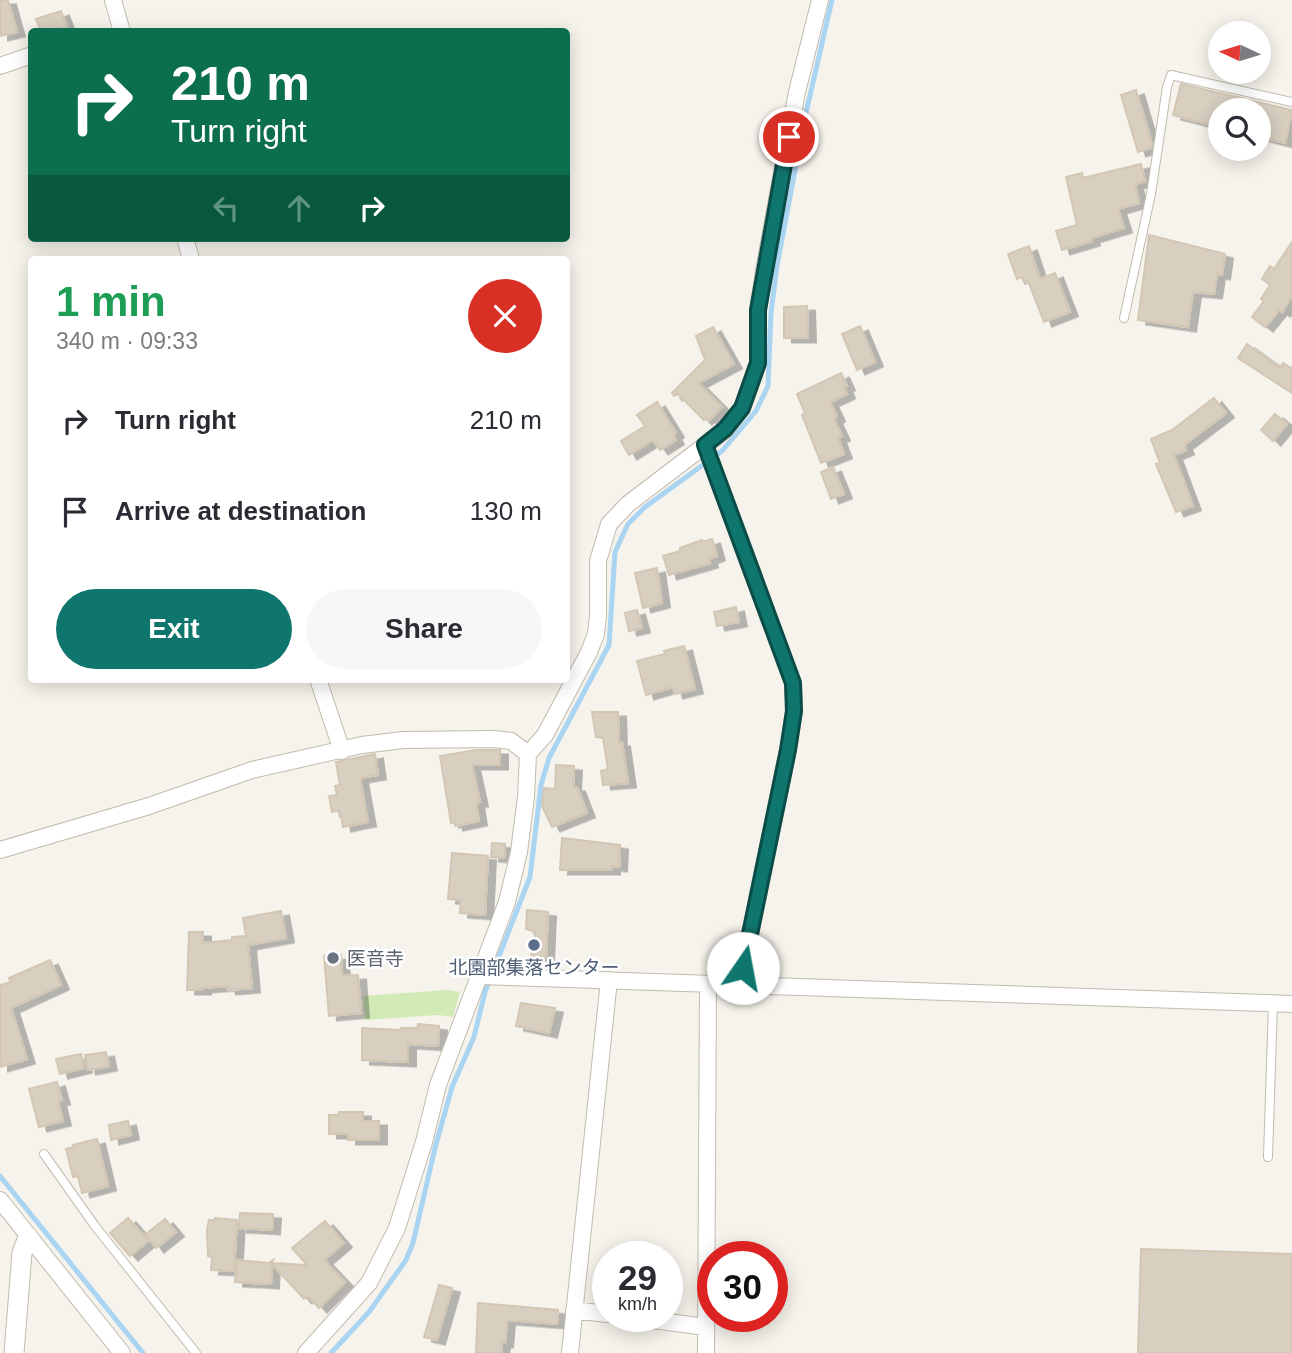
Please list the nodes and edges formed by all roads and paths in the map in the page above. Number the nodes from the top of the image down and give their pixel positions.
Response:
1 (113, 0) edge
2 (820, 0) edge
3 (121, 28) edge
4 (28, 56) edge
5 (0, 66) edge
6 (1292, 102) edge
7 (1124, 318) dead end
8 (705, 445) junction
9 (319, 683) edge
10 (342, 751) junction
11 (528, 754) junction
12 (0, 850) edge
13 (479, 976) junction
14 (610, 980) junction
15 (708, 984) junction
16 (733, 985) junction
17 (1273, 1003) junction
18 (1292, 1004) edge
19 (44, 1154) dead end
20 (1268, 1157) dead end
21 (0, 1200) edge
22 (28, 1237) junction
23 (707, 1241) edge
24 (574, 1310) junction
25 (592, 1312) edge
26 (706, 1332) edge
27 (14, 1353) edge
28 (122, 1353) edge
29 (196, 1353) edge
30 (306, 1353) edge
31 (570, 1353) edge
32 (706, 1353) edge

1 - 3 street
2 - 8 street
4 - 5 street
6 - 7 lane
8 - 11 street
8 - 16 street
9 - 10 street
10 - 11 street
10 - 12 street
11 - 13 street
13 - 14 street
13 - 30 street
14 - 15 street
14 - 24 street
15 - 16 street
15 - 23 street
16 - 17 street
17 - 18 street
17 - 20 lane
19 - 29 lane
21 - 22 street
22 - 27 street
22 - 28 street
24 - 25 street
24 - 31 street
26 - 32 street

